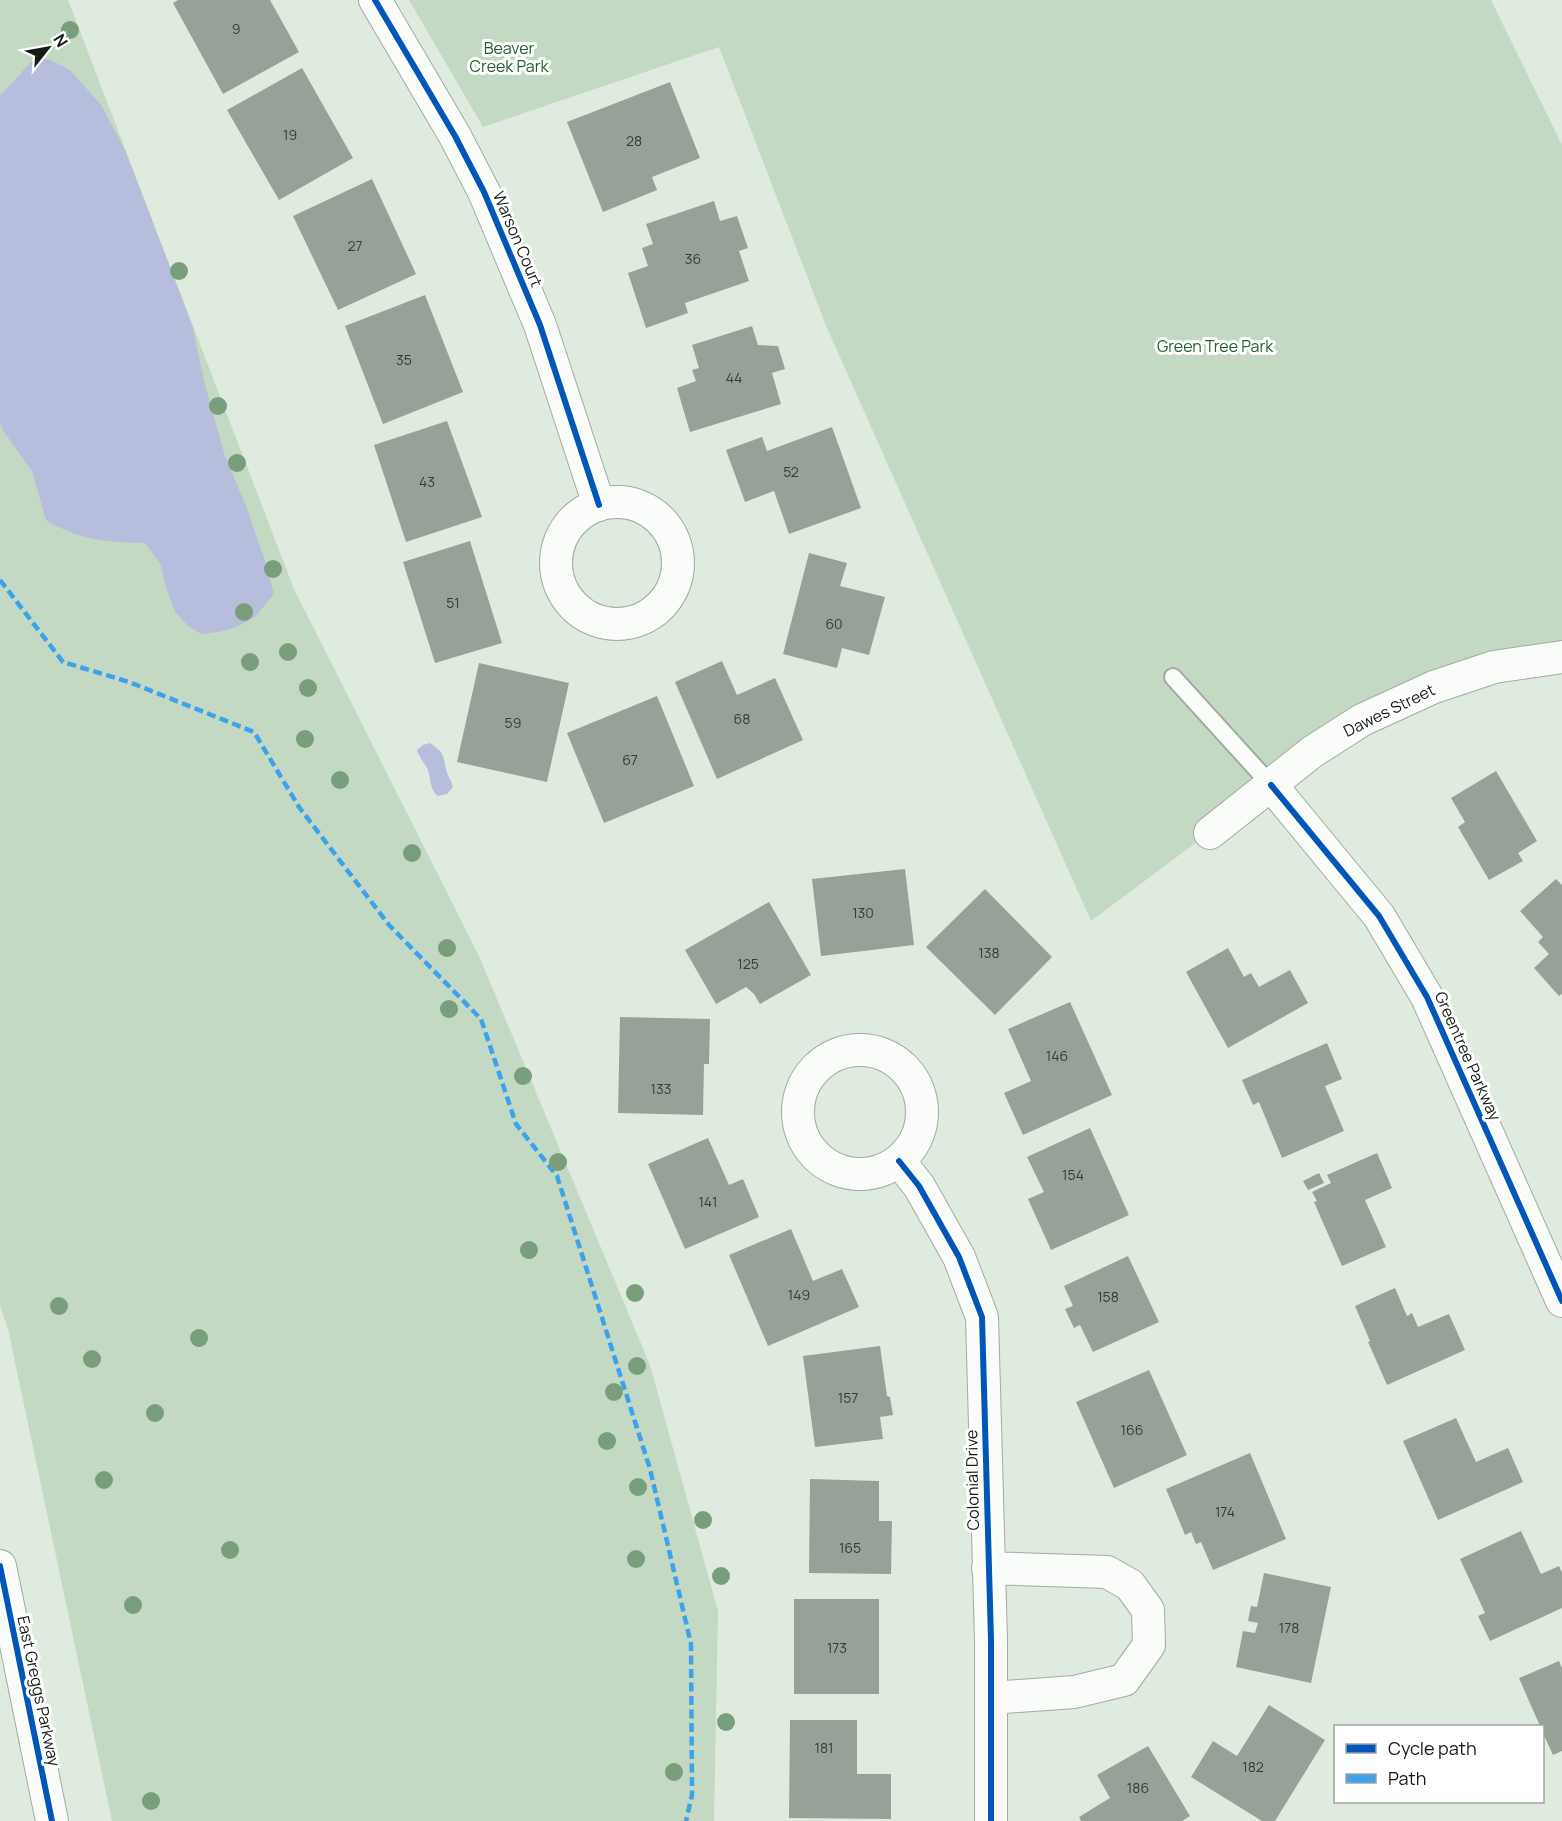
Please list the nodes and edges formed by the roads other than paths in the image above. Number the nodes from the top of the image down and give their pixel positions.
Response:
1 (375, 0) edge
2 (599, 505) dead end
3 (1562, 657) edge
4 (1173, 677) dead end
5 (1271, 785) junction
6 (1210, 833) dead end
7 (898, 1161) dead end
8 (1562, 1301) edge
9 (0, 1566) edge
10 (988, 1568) junction
11 (991, 1698) junction
12 (52, 1821) edge
13 (991, 1821) edge

1 - 2 street, Warson Court
3 - 5 street, Dawes Street
4 - 5 lane
5 - 6 street, Dawes Street
5 - 8 street, Greentree Parkway
7 - 10 street, Colonial Drive
9 - 12 street, East Greggs Parkway
10 - 11 street, Colonial Drive
10 - 11 street
11 - 13 street, Colonial Drive

